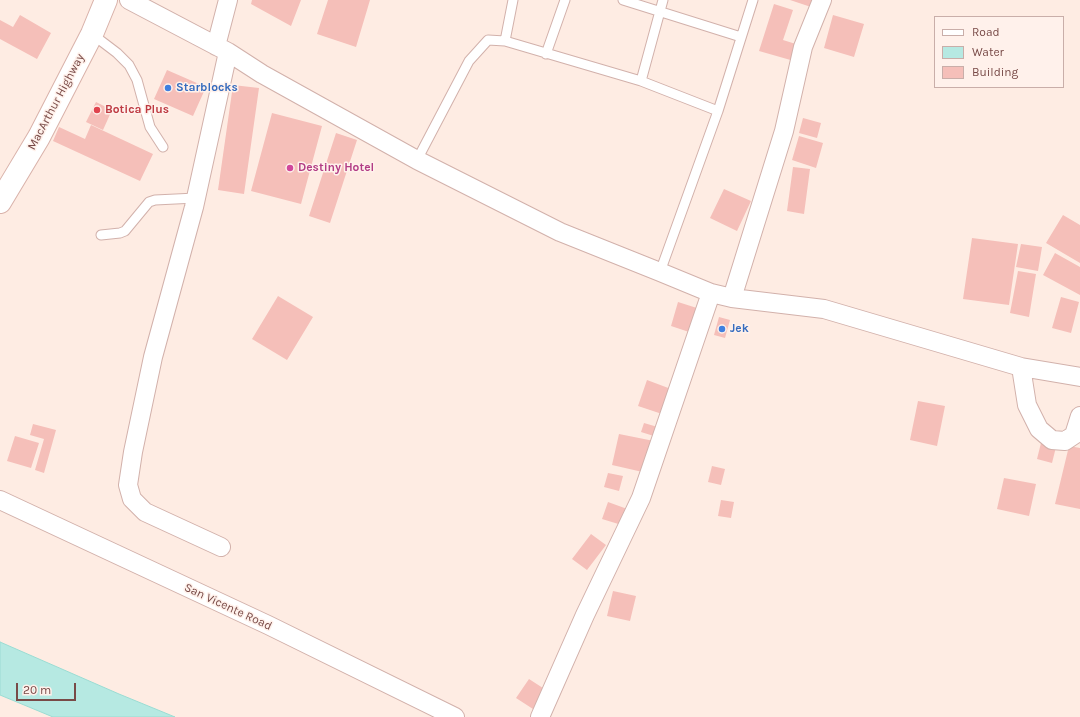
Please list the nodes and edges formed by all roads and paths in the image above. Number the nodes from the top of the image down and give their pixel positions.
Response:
1 (128, 0) edge
2 (228, 0) edge
3 (513, 0) edge
4 (565, 0) edge
5 (623, 0) edge
6 (664, 0) edge
7 (753, 0) edge
8 (822, 0) edge
9 (103, 1) edge
10 (660, 12) junction
11 (92, 34) junction
12 (741, 37) junction
13 (505, 42) junction
14 (222, 49) junction
15 (546, 54) junction
16 (641, 81) junction
17 (718, 111) junction
18 (163, 147) dead end
19 (417, 160) junction
20 (196, 198) junction
21 (0, 202) edge
22 (101, 235) dead end
23 (660, 272) junction
24 (711, 293) junction
25 (732, 298) junction
26 (1021, 367) junction
27 (1080, 377) edge
28 (1080, 416) edge
29 (0, 500) edge
30 (221, 547) dead end
31 (455, 717) edge
32 (540, 717) edge

1 - 14 street
2 - 14 street
3 - 13 lane
4 - 15 lane
5 - 10 lane
6 - 10 lane
7 - 12 lane
8 - 25 street
9 - 11 main road, MacArthur Highway
10 - 12 lane
10 - 16 lane
11 - 18 lane
11 - 21 main road, MacArthur Highway
12 - 17 lane
13 - 15 lane
13 - 19 lane
14 - 19 street
14 - 20 street
15 - 16 lane
16 - 17 lane
17 - 23 lane
19 - 23 street
20 - 22 lane
20 - 30 street
23 - 24 street
24 - 25 street
24 - 32 street
25 - 26 street
26 - 27 street
26 - 28 street
29 - 31 street, San Vicente Road

